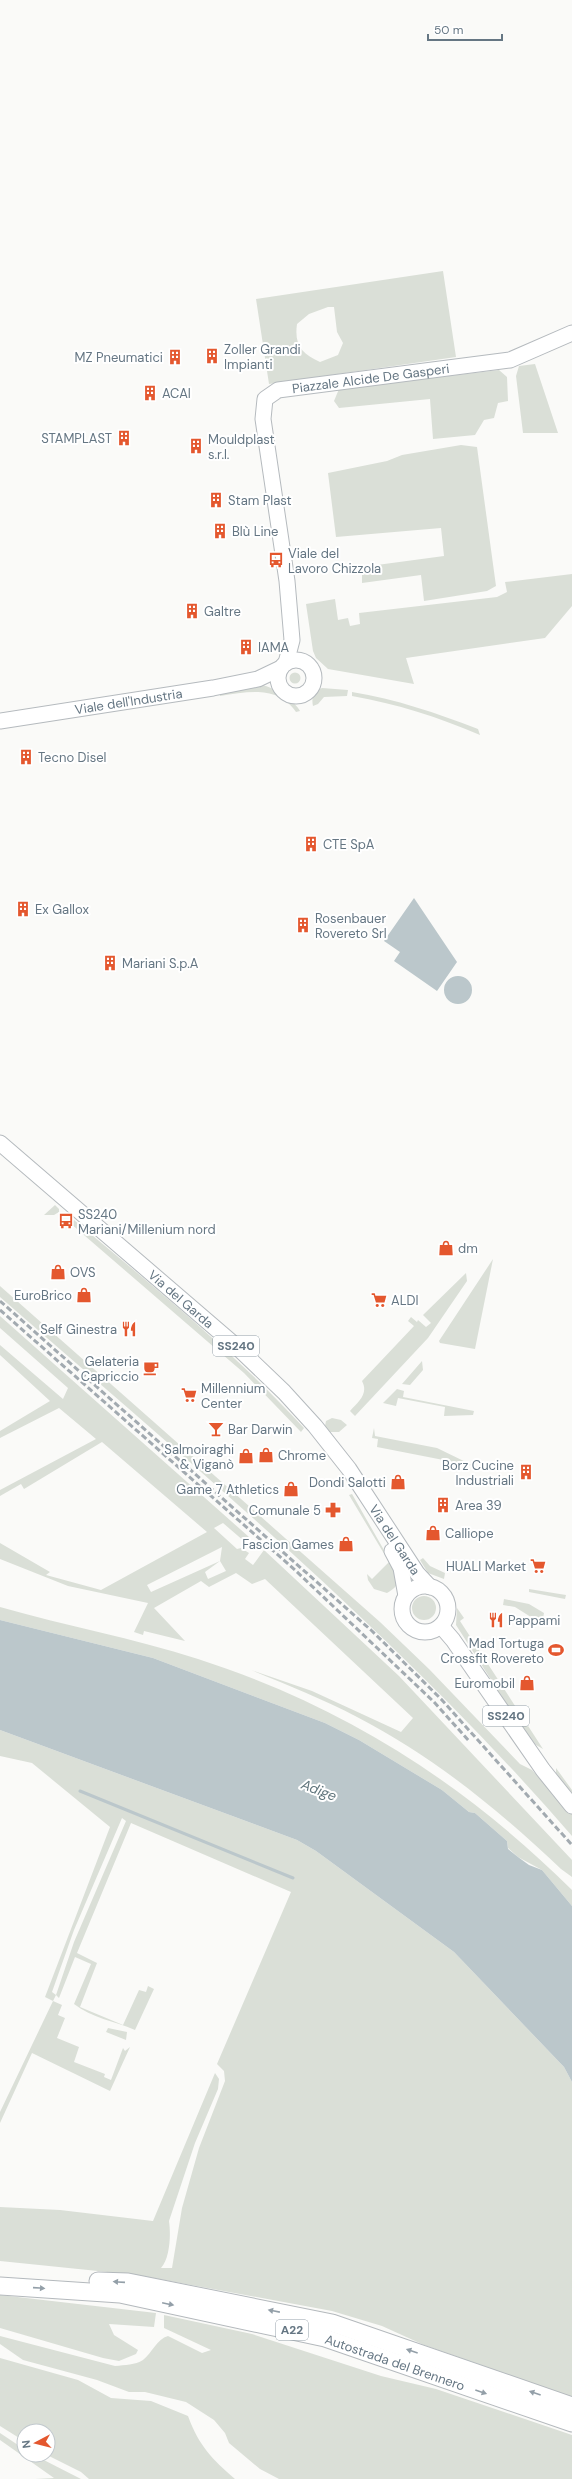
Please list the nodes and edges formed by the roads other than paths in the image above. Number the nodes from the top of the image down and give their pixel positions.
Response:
1 (572, 332) edge
2 (292, 640) junction
3 (306, 663) junction
4 (284, 666) junction
5 (258, 679) junction
6 (280, 687) junction
7 (0, 721) edge
8 (0, 1143) edge
9 (0, 1151) edge
10 (430, 1587) junction
11 (406, 1596) junction
12 (441, 1626) junction
13 (572, 1806) edge
14 (0, 2274) edge
15 (0, 2286) edge
16 (572, 2406) edge
17 (572, 2423) edge

1 - 2 main road, Piazzale Alcide De Gasperi
2 - 3 main road
2 - 4 main road
3 - 4 main road
3 - 6 main road
4 - 5 main road, Viale dell'Industria
4 - 6 main road
5 - 6 main road, Viale dell'Industria
5 - 7 main road, Viale dell'Industria
8 - 10 main road, Via del Garda / SS240
9 - 11 main road, Via del Garda / SS240
10 - 11 main road, Via del Garda
10 - 12 main road, Via del Garda
11 - 12 main road, Via del Garda
12 - 13 main road, SS240
16 -> 14 highway, Autostrada del Brennero / A22
15 -> 17 highway, Autostrada del Brennero / A22

